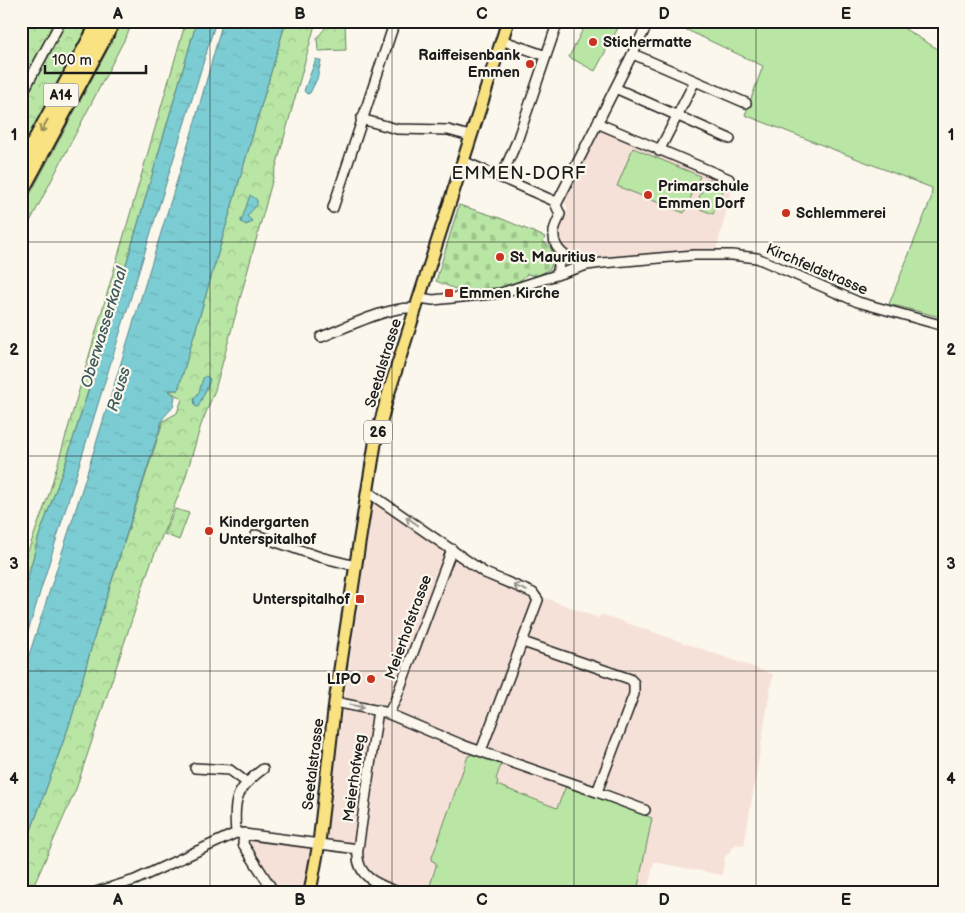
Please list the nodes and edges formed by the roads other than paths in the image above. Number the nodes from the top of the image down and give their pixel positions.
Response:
1 (61, 21) edge
2 (100, 21) edge
3 (113, 21) edge
4 (395, 21) edge
5 (508, 21) edge
6 (558, 21) edge
7 (649, 21) edge
8 (501, 40) junction
9 (633, 54) junction
10 (546, 56) junction
11 (695, 81) junction
12 (615, 88) junction
13 (21, 96) edge
14 (746, 103) dead end
15 (677, 116) junction
16 (361, 119) junction
17 (597, 123) junction
18 (470, 136) junction
19 (730, 139) dead end
20 (659, 151) junction
21 (463, 161) junction
22 (21, 167) edge
23 (501, 178) junction
24 (729, 179) dead end
25 (21, 191) edge
26 (557, 204) junction
27 (333, 208) dead end
28 (561, 253) junction
29 (587, 265) junction
30 (557, 275) junction
31 (420, 298) junction
32 (416, 309) junction
33 (944, 326) edge
34 (321, 337) dead end
35 (368, 492) junction
36 (256, 535) dead end
37 (452, 548) junction
38 (356, 566) junction
39 (523, 642) junction
40 (335, 702) junction
41 (378, 710) junction
42 (388, 714) junction
43 (481, 751) junction
44 (195, 768) dead end
45 (263, 769) dead end
46 (246, 782) junction
47 (597, 792) junction
48 (645, 810) dead end
49 (240, 833) junction
50 (319, 843) junction
51 (358, 849) junction
52 (96, 892) edge
53 (274, 892) edge
54 (310, 892) edge
55 (398, 892) edge

1 - 13 street
2 -> 22 highway, A14
3 - 25 highway, A14
4 - 16 street
5 - 8 main road, Seetalstrasse / 26
6 - 10 street
7 - 9 street
8 - 10 street
8 - 18 main road, Seetalstrasse / 26
9 - 11 street
9 - 12 street
10 - 23 street
11 - 14 street
11 - 15 street
12 - 15 street
12 - 17 street
15 - 19 street
15 - 20 street
16 - 18 street
16 - 27 street
17 - 20 street
17 - 26 street
18 - 21 main road, Seetalstrasse / 26
20 - 24 street
21 - 23 street
21 - 31 main road, Seetalstrasse / 26
23 - 26 street
26 - 28 street
28 - 29 street, Kirchfeldstrasse
28 - 30 street
29 - 30 street, Kirchfeldstrasse
29 - 33 street, Kirchfeldstrasse
30 - 31 street, Kirchfeldstrasse
31 - 32 main road, Seetalstrasse / 26
32 - 34 street
32 - 35 main road, Seetalstrasse / 26
37 -> 35 street
35 - 38 main road, Seetalstrasse / 26
36 - 38 street
39 -> 37 street
37 - 42 street, Meierhofstrasse
38 - 40 main road, Seetalstrasse / 26
39 - 43 street
39 - 47 street
40 -> 41 street
40 - 50 main road, Seetalstrasse / 26
41 - 42 street
41 - 51 street, Meierhofweg
42 - 43 street
43 - 47 street
44 - 46 street
45 - 46 street
46 - 49 street
47 - 48 street
49 - 50 street
49 - 52 street
49 - 53 street
50 - 51 street
50 - 54 main road, Seetalstrasse / 26
51 - 55 street

